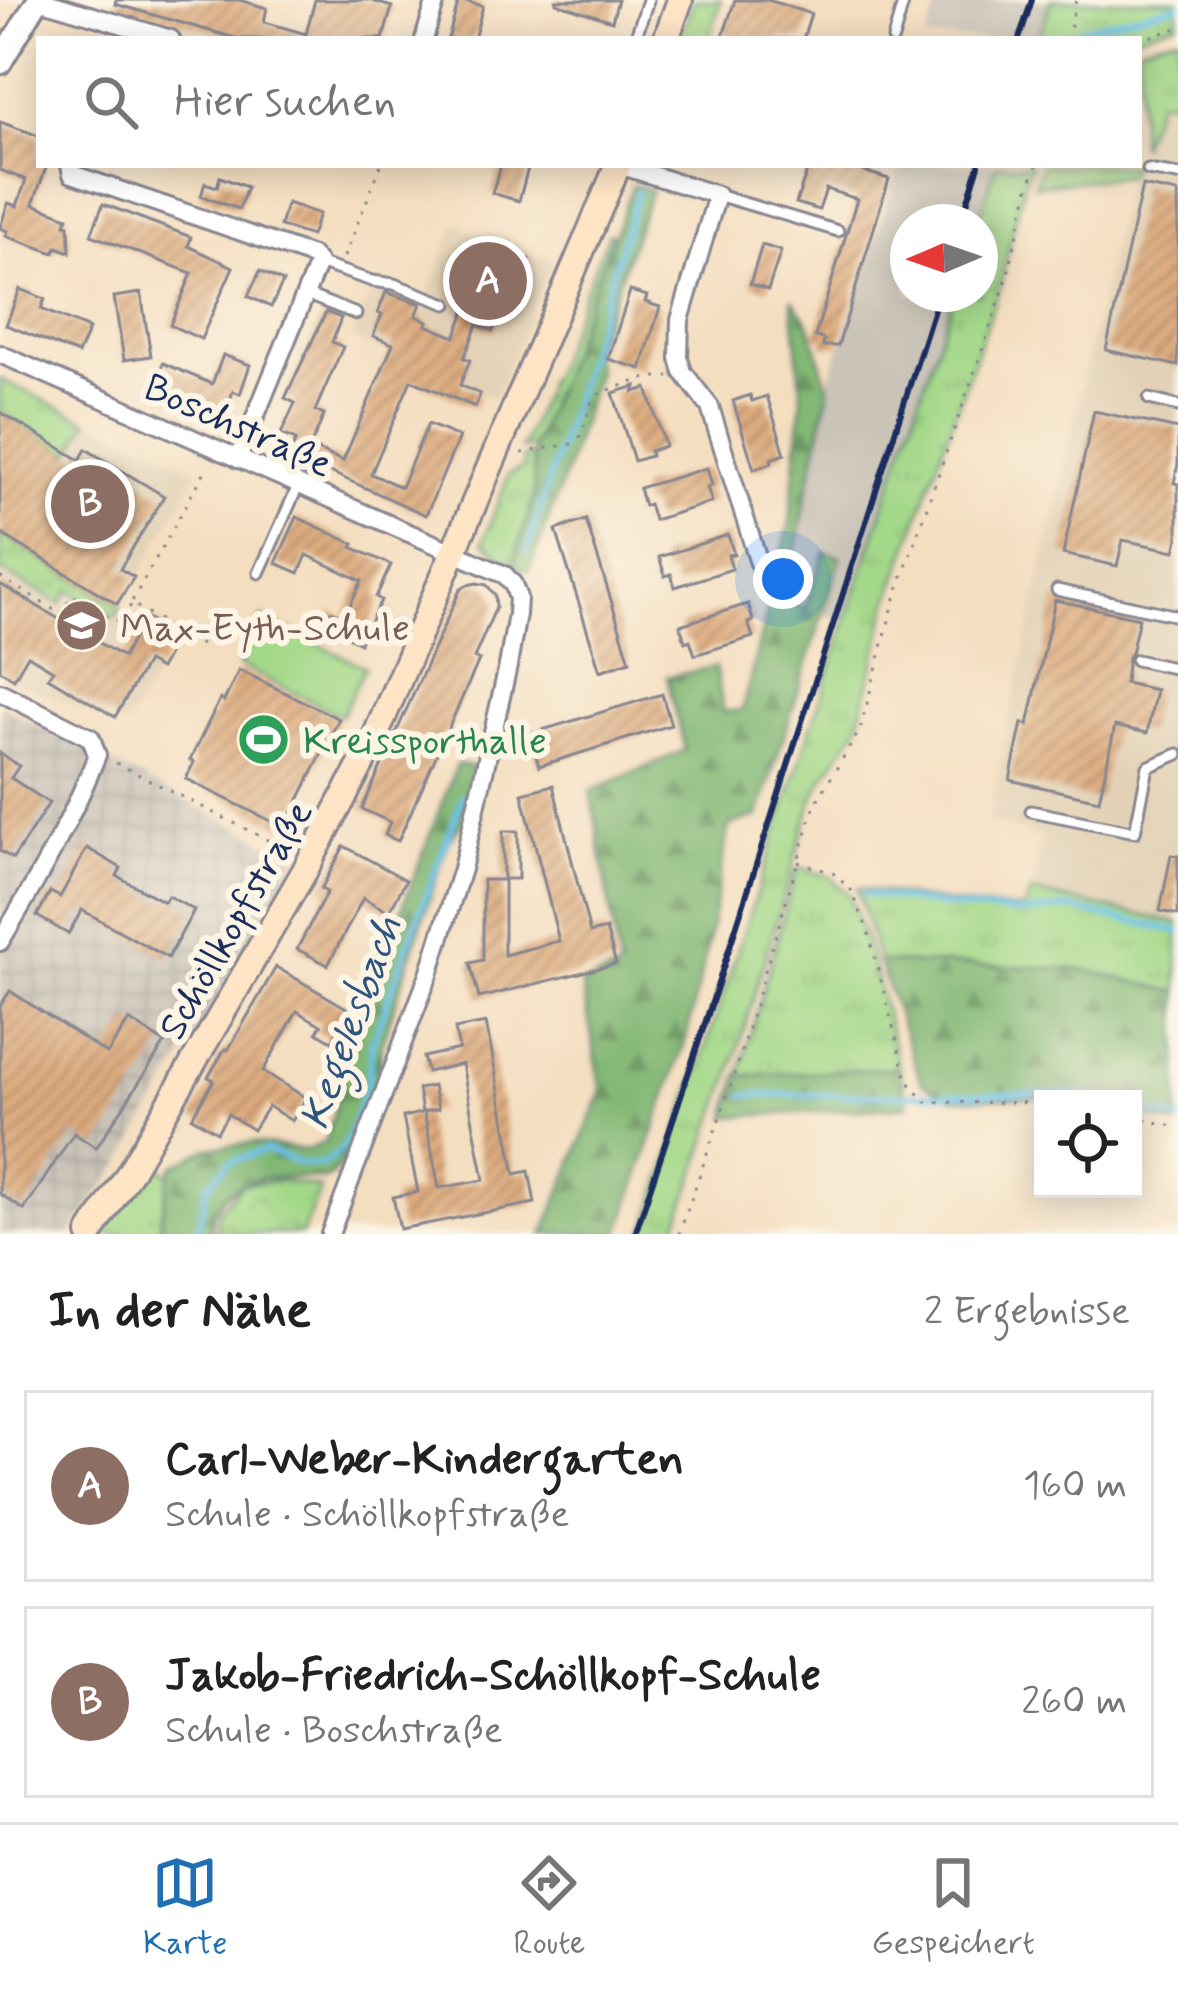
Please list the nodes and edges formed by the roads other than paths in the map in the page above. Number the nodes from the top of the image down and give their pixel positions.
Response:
1 (39, 0) edge
2 (436, 0) edge
3 (648, 0) edge
4 (680, 0) edge
5 (904, 0) edge
6 (161, 36) edge
7 (425, 36) edge
8 (636, 36) edge
9 (667, 36) edge
10 (894, 36) edge
11 (0, 63) edge
12 (71, 168) edge
13 (618, 168) edge
14 (629, 168) edge
15 (1148, 170) dead end
16 (1178, 176) edge
17 (717, 195) junction
18 (838, 231) dead end
19 (318, 263) junction
20 (305, 295) junction
21 (448, 304) dead end
22 (356, 314) dead end
23 (0, 354) edge
24 (1149, 399) dead end
25 (1178, 406) edge
26 (238, 459) junction
27 (298, 486) junction
28 (451, 554) junction
29 (259, 573) dead end
30 (764, 579) dead end
31 (1058, 590) dead end
32 (1178, 616) edge
33 (1136, 660) dead end
34 (1178, 669) edge
35 (0, 692) edge
36 (1178, 754) edge
37 (1030, 811) dead end
38 (0, 942) edge
39 (90, 1234) edge
40 (330, 1234) edge

1 - 6 street
1 - 11 street
2 - 7 street
3 - 8 lane
4 - 9 main road
5 - 10 lane
12 - 19 street
13 - 28 main road, Schöllkopfstraße
14 - 17 street, Schöllkopfstraße
15 - 16 lane
17 - 18 lane
17 - 30 street
19 - 20 street
19 - 21 lane
20 - 22 lane
20 - 26 street
23 - 26 street, Boschstraße
24 - 25 lane
26 - 27 street, Boschstraße
27 - 28 street, Boschstraße
27 - 29 lane
28 - 39 main road, Schöllkopfstraße
28 - 40 street, Boschstraße
31 - 32 lane
33 - 34 lane
35 - 38 street
36 - 37 lane

